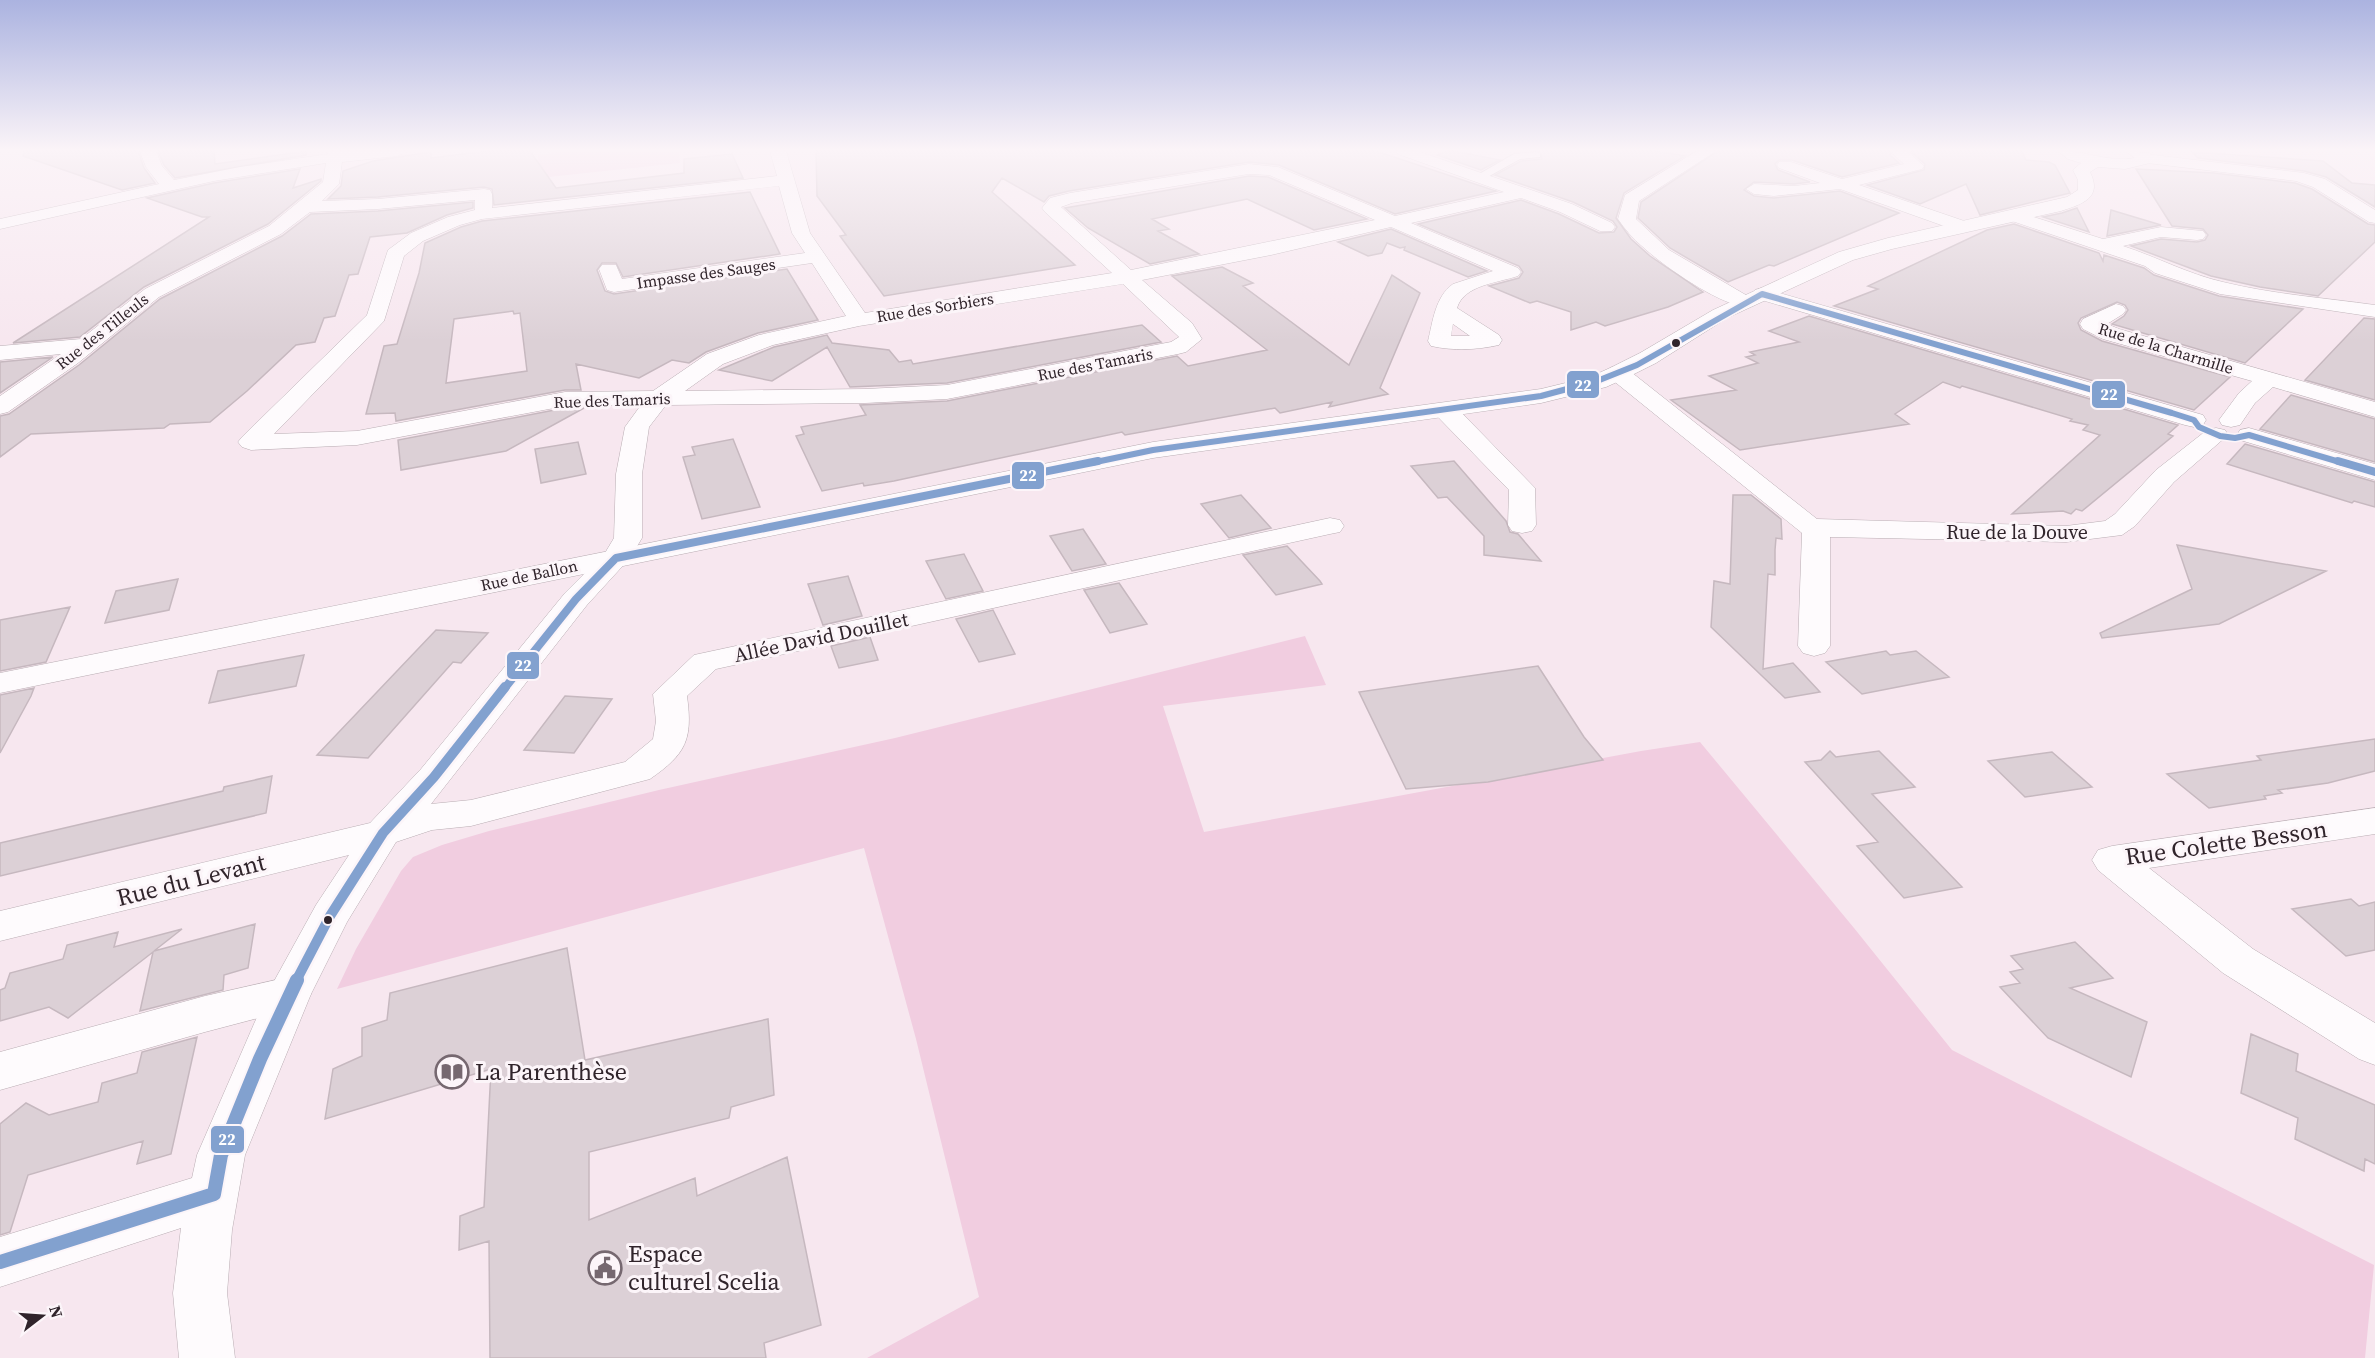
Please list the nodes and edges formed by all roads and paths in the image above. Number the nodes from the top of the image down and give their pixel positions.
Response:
1 (52, 214) edge
2 (295, 214) edge
3 (455, 214) edge
4 (481, 214) edge
5 (795, 214) edge
6 (1056, 214) edge
7 (1376, 214) edge
8 (1427, 214) edge
9 (1579, 214) edge
10 (1628, 214) edge
11 (1928, 214) edge
12 (2022, 214) edge
13 (2015, 216) junction
14 (454, 221) junction
15 (1394, 222) junction
16 (0, 224) edge
17 (1606, 227) dead end
18 (1964, 227) junction
19 (2197, 235) dead end
20 (2101, 245) junction
21 (817, 257) junction
22 (609, 268) dead end
23 (1127, 277) junction
24 (1753, 298) junction
25 (2116, 310) dead end
26 (1447, 311) dead end
27 (2375, 311) edge
28 (859, 320) junction
29 (85, 345) junction
30 (0, 352) edge
31 (1618, 373) junction
32 (2269, 379) junction
33 (658, 398) junction
34 (0, 407) edge
35 (1445, 410) junction
36 (2375, 410) edge
37 (2232, 430) junction
38 (2375, 472) edge
39 (1522, 525) dead end
40 (1330, 526) dead end
41 (1816, 528) junction
42 (616, 558) junction
43 (1815, 646) dead end
44 (0, 683) edge
45 (2375, 821) edge
46 (382, 833) junction
47 (0, 926) edge
48 (289, 994) junction
49 (2375, 1046) edge
50 (0, 1071) edge
51 (214, 1194) junction
52 (0, 1262) edge
53 (207, 1358) edge

1 - 16 street
2 - 29 street, Rue des Tilleuls
3 - 14 street
4 - 14 street
5 - 21 street
6 - 23 street
7 - 15 street
8 - 15 street, Rue des Sorbiers
9 - 17 street
10 - 24 street
11 - 18 street
12 - 13 street, Rue de Ballon
13 - 18 street, Rue de Ballon
13 - 20 street
14 - 33 street, Rue des Tamaris
15 - 23 street, Rue des Sorbiers
15 - 26 street
18 - 24 street, Rue de Ballon
19 - 20 street
20 - 27 street
21 - 22 street, Impasse des Sauges
21 - 28 street
23 - 28 street, Rue des Sorbiers
23 - 33 street, Rue des Tamaris
24 - 31 street, Rue de Ballon
24 - 37 street
25 - 32 street, Rue de la Charmille
28 - 33 street, Rue des Sorbiers
29 - 30 street
29 - 34 street, Rue des Tilleuls
31 - 35 street, Rue de Ballon
31 - 41 street
32 - 36 street, Rue de la Charmille
32 - 37 street, Rue de la Charmille
33 - 42 street, Rue des Sorbiers
35 - 39 street
35 - 42 street, Rue de Ballon
37 - 38 street
37 - 41 street, Rue de la Douve
40 - 46 street, Allée David Douillet
41 - 43 street
42 - 44 street, Rue de Ballon
42 - 46 street
45 - 49 street, Rue Colette Besson
46 - 47 street, Rue du Levant
46 - 48 street
48 - 50 street
48 - 51 street
51 - 52 street
51 - 53 street

